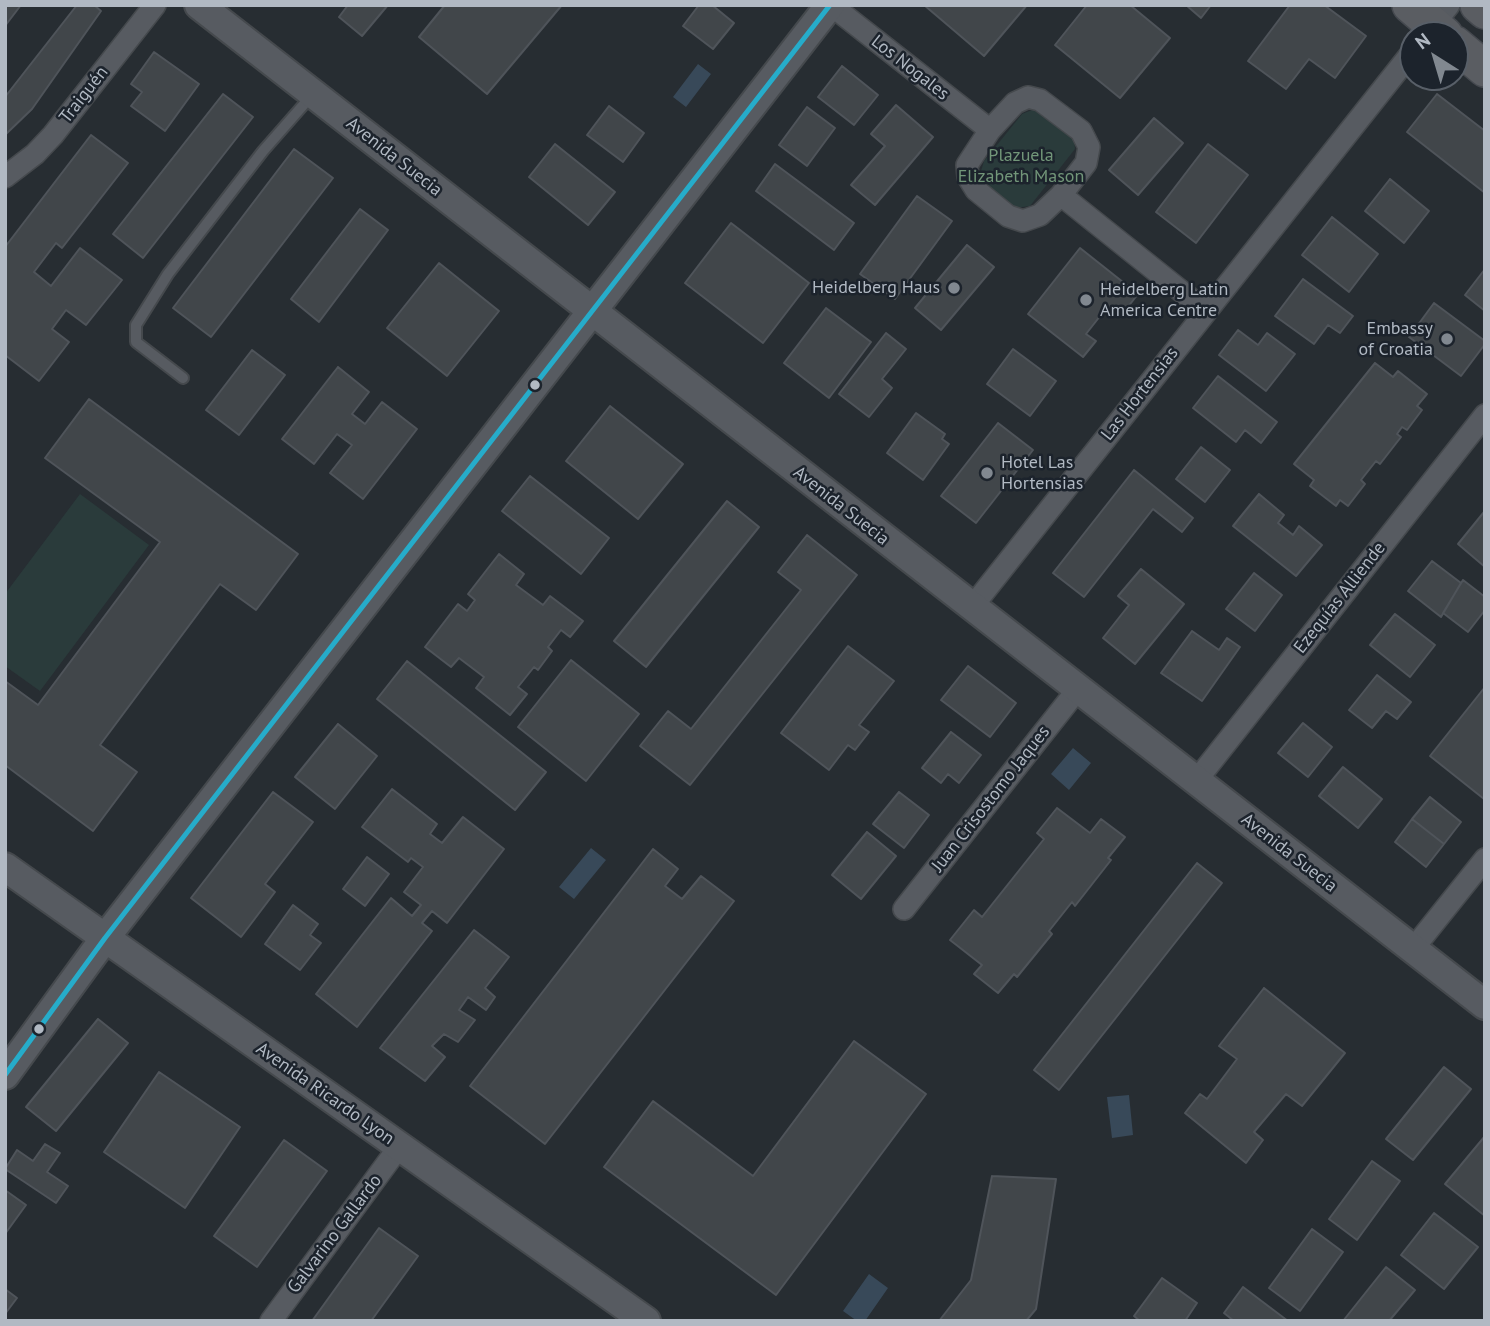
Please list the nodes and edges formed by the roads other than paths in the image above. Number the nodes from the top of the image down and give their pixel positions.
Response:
1 (155, 5) edge
2 (199, 5) edge
3 (831, 5) edge
4 (1478, 5) edge
5 (1485, 11) edge
6 (1469, 57) edge
7 (1485, 69) edge
8 (1399, 71) edge
9 (313, 94) junction
10 (990, 130) junction
11 (5, 177) edge
12 (1061, 195) junction
13 (592, 311) junction
14 (1206, 311) junction
15 (183, 378) dead end
16 (1485, 415) edge
17 (972, 607) junction
18 (1078, 689) junction
19 (1196, 780) junction
20 (1485, 859) edge
21 (5, 867) edge
22 (904, 909) dead end
23 (104, 937) junction
24 (1413, 949) junction
25 (1485, 1005) edge
26 (5, 1075) edge
27 (400, 1146) junction
28 (271, 1321) edge
29 (646, 1321) edge

1 - 11 street, Traiguén
2 - 9 street, Avenida Suecia
3 - 10 street, Los Nogales
3 - 13 street
4 - 5 main road
6 - 7 main road
8 - 14 street, Las Hortensias
9 - 13 street, Avenida Suecia
9 - 15 lane
10 - 12 street
10 - 12 street
12 - 14 street
13 - 17 street, Avenida Suecia
13 - 23 street
14 - 17 street, Las Hortensias
16 - 19 street, Ezequías Alliende
17 - 18 street, Avenida Suecia
18 - 19 street, Avenida Suecia
18 - 22 street, Juan Crisostomo Jaques
19 - 24 street, Avenida Suecia
20 - 24 street
21 - 23 street, Avenida Ricardo Lyon
23 - 26 street
23 - 27 street, Avenida Ricardo Lyon
24 - 25 street, Avenida Suecia
27 - 28 street, Galvarino Gallardo
27 - 29 street, Avenida Ricardo Lyon

